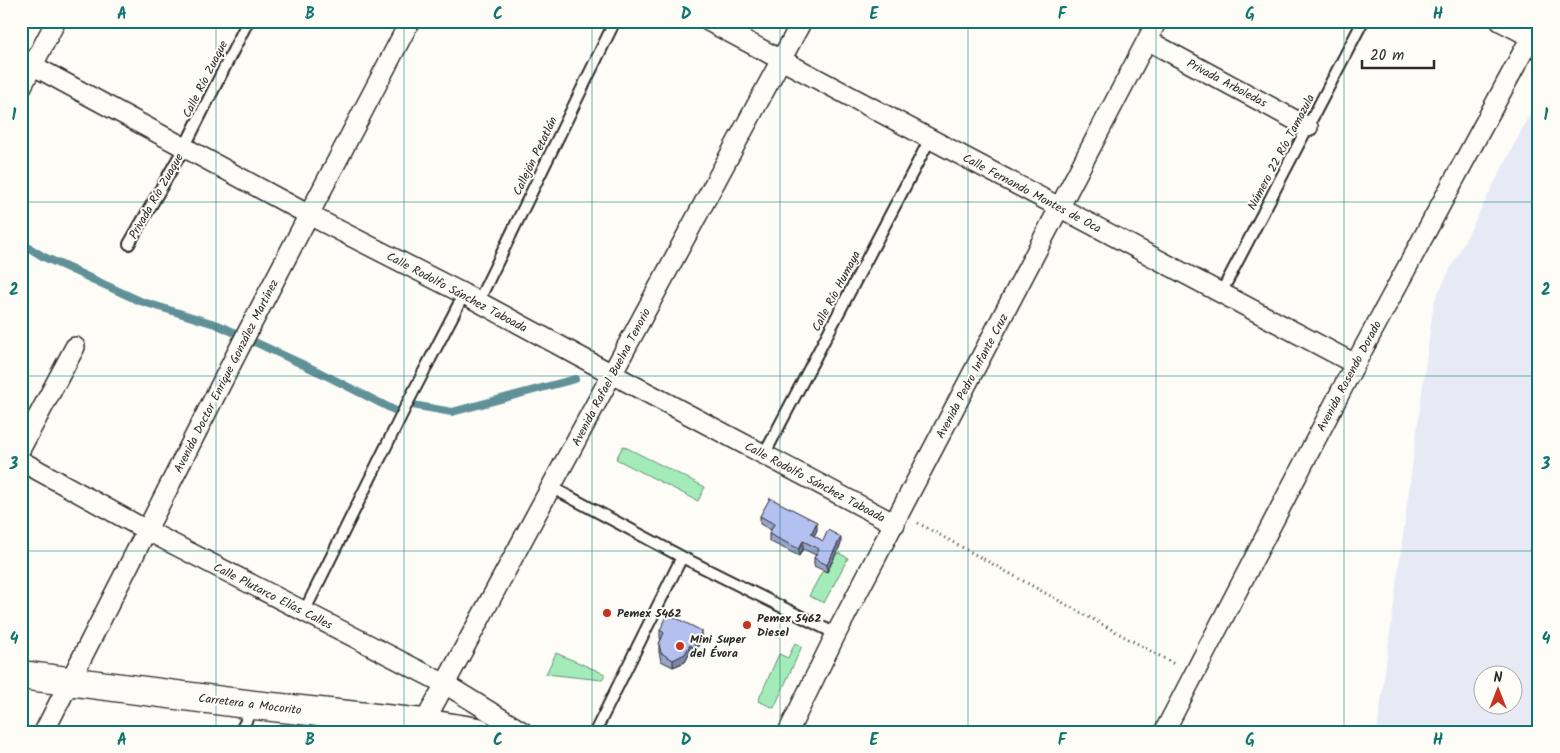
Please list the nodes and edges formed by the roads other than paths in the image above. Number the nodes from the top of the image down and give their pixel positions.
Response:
1 (56, 21) edge
2 (248, 21) edge
3 (410, 21) edge
4 (615, 21) edge
5 (708, 21) edge
6 (802, 21) edge
7 (1156, 21) edge
8 (1363, 21) edge
9 (1500, 21) edge
10 (1535, 30) edge
11 (1147, 40) junction
12 (782, 60) junction
13 (27, 62) edge
14 (21, 88) edge
15 (1308, 127) junction
16 (930, 139) junction
17 (184, 148) junction
18 (1060, 208) junction
19 (309, 216) junction
20 (129, 244) dead end
21 (1221, 293) junction
22 (471, 298) junction
23 (75, 347) dead end
24 (1355, 364) junction
25 (612, 374) junction
26 (21, 448) edge
27 (764, 455) junction
28 (21, 461) edge
29 (551, 487) junction
30 (898, 518) junction
31 (146, 530) junction
32 (682, 556) junction
33 (304, 612) junction
34 (836, 634) junction
35 (21, 675) edge
36 (70, 682) junction
37 (445, 684) junction
38 (254, 705) junction
39 (421, 728) edge
40 (44, 732) edge
41 (240, 732) edge
42 (478, 732) edge
43 (523, 732) edge
44 (595, 732) edge
45 (788, 732) edge
46 (1164, 732) edge

1 - 13 street
2 - 17 lane, Calle Río Zuaque
3 - 19 street, Avenida Doctor Enrique González Martínez
4 - 22 lane, Callejón Petatlán
5 - 12 street, Calle Fernando Montes de Oca
6 - 12 street, Avenida Rafael Buelna Tenorio
7 - 11 street, Avenida Pedro Infante Cruz
8 - 15 lane, Número 22 Río Tamazula
9 - 10 street
10 - 24 street, Avenida Rosendo Dorado
11 - 15 street, Privada Arboledas
11 - 18 street, Avenida Pedro Infante Cruz
12 - 16 street, Calle Fernando Montes de Oca
12 - 25 street, Avenida Rafael Buelna Tenorio
13 - 14 street
13 - 17 street, Calle Rodolfo Sánchez Taboada
15 - 21 lane, Número 22 Río Tamazula
16 - 18 street, Calle Fernando Montes de Oca
16 - 27 lane, Calle Río Humaya
17 - 19 street, Calle Rodolfo Sánchez Taboada
17 - 20 lane, Privada Río Zuaque
18 - 21 street, Calle Fernando Montes de Oca
18 - 30 street, Avenida Pedro Infante Cruz
19 - 22 street, Calle Rodolfo Sánchez Taboada
19 - 31 street, Avenida Doctor Enrique González Martínez
21 - 24 street, Calle Fernando Montes de Oca
22 - 25 street, Calle Rodolfo Sánchez Taboada
22 - 33 lane, Callejón Petatlán
23 - 26 street
24 - 46 street, Avenida Rosendo Dorado
25 - 27 street, Calle Rodolfo Sánchez Taboada
25 - 29 street, Avenida Rafael Buelna Tenorio
27 - 30 street, Calle Rodolfo Sánchez Taboada
28 - 31 street, Calle Plutarco Elías Calles
29 - 32 lane
29 - 37 street, Avenida Rafael Buelna Tenorio
30 - 34 street, Avenida Pedro Infante Cruz
31 - 33 street, Calle Plutarco Elías Calles
31 - 36 street, Avenida Doctor Enrique González Martínez
32 - 34 lane
32 - 44 lane
33 - 37 street, Calle Plutarco Elías Calles
34 - 45 street, Avenida Pedro Infante Cruz
35 - 36 main road, Carretera a Mocorito
36 - 38 main road, Carretera a Mocorito
36 - 40 street, Avenida Doctor Enrique González Martínez
37 - 39 street, Avenida Rafael Buelna Tenorio
37 - 43 street, Calle Plutarco Elías Calles
38 - 39 main road, Carretera a Mocorito
38 - 41 lane
39 - 42 main road, Carretera a Mocorito

